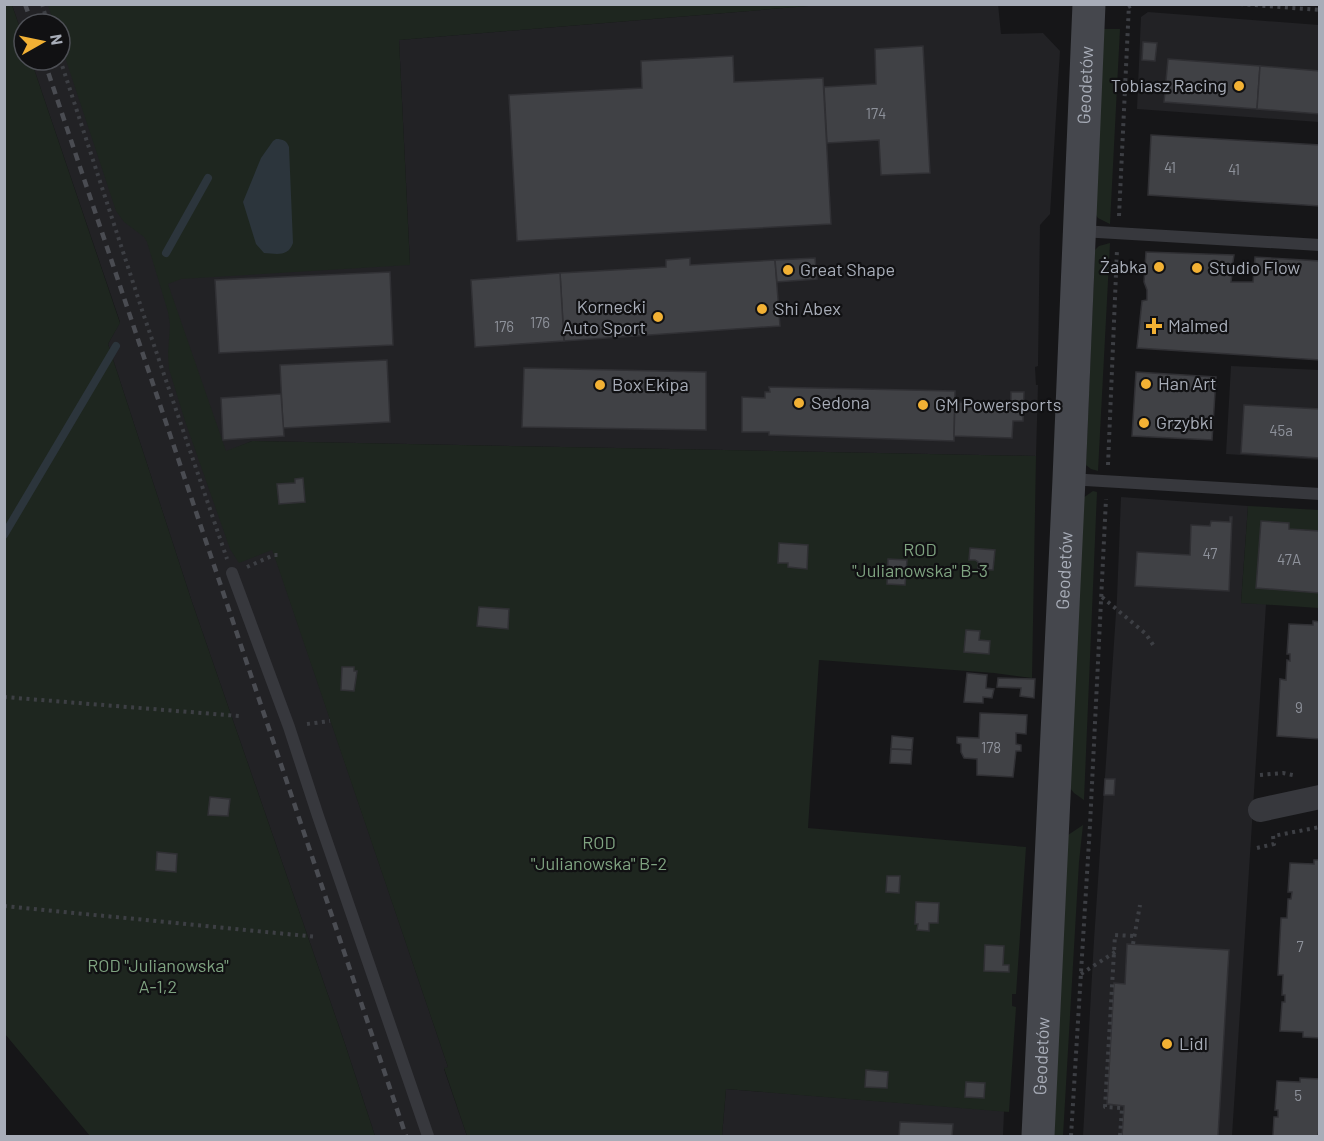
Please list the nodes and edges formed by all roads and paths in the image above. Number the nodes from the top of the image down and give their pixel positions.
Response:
1 (1089, 4) edge
2 (1135, 4) edge
3 (1240, 4) edge
4 (1129, 6) edge
5 (1320, 10) edge
6 (64, 72) edge
7 (1118, 225) dead end
8 (1080, 231) junction
9 (1118, 243) dead end
10 (1320, 245) edge
11 (1108, 472) dead end
12 (1069, 479) junction
13 (1107, 492) dead end
14 (1320, 494) edge
15 (279, 555) dead end
16 (232, 573) junction
17 (1101, 596) junction
18 (1155, 648) dead end
19 (4, 697) edge
20 (239, 716) dead end
21 (330, 721) dead end
22 (289, 728) junction
23 (1260, 775) dead end
24 (1303, 778) dead end
25 (1320, 797) edge
26 (1260, 810) dead end
27 (1320, 827) edge
28 (1257, 848) dead end
29 (1140, 905) dead end
30 (4, 906) edge
31 (1134, 936) junction
32 (317, 937) dead end
33 (1133, 945) dead end
34 (1114, 952) junction
35 (1080, 974) junction
36 (428, 1137) edge
37 (1038, 1137) edge
38 (1071, 1137) edge
39 (1120, 1137) edge

1 - 8 street, Geodetów
2 - 4 path
3 - 5 path
4 - 7 path
6 - 16 path
8 - 10 lane
8 - 12 street, Geodetów
9 - 11 path
12 - 14 lane
12 - 37 street, Geodetów
13 - 17 path
15 - 16 path
16 - 22 lane
17 - 18 path
17 - 35 path
19 - 20 path
21 - 22 path
22 - 36 lane
23 - 24 path
25 - 26 street
27 - 28 path
29 - 31 path
30 - 32 path
31 - 33 path
31 - 34 path
34 - 35 path
34 - 39 path
35 - 38 path

